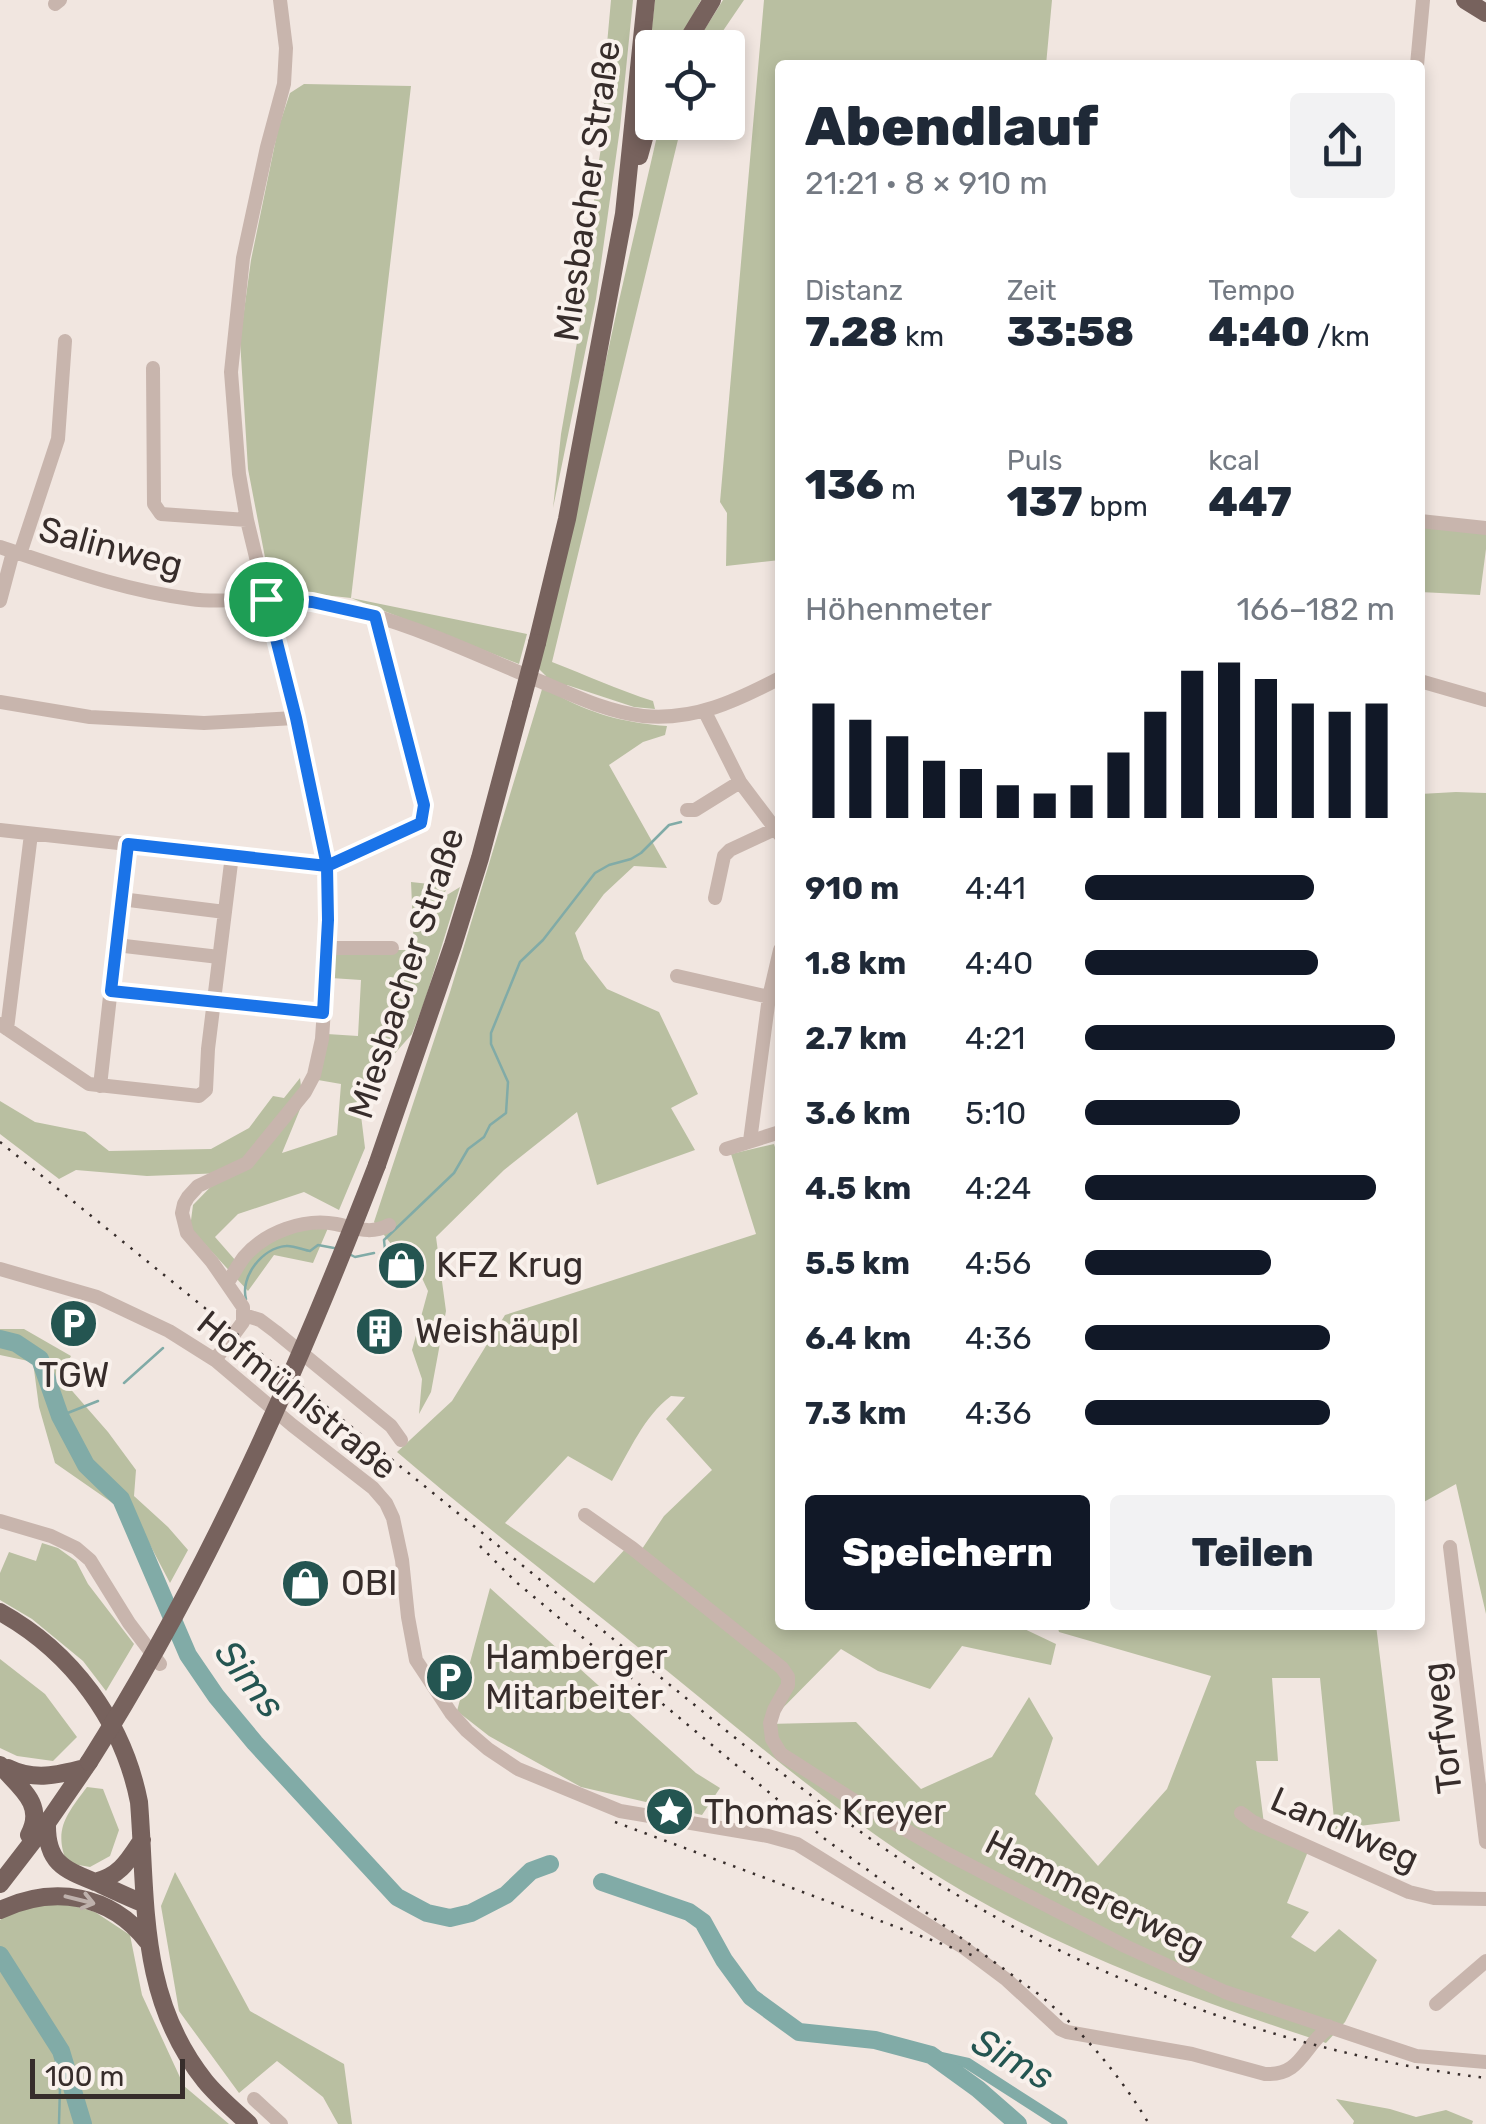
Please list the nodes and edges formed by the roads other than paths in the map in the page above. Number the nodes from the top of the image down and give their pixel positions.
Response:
1 (280, 0) edge
2 (646, 0) edge
3 (712, 0) edge
4 (1422, 0) edge
5 (1464, 0) edge
6 (1486, 13) edge
7 (694, 30) edge
8 (1417, 60) edge
9 (644, 140) edge
10 (624, 214) junction
11 (65, 340) dead end
12 (153, 368) dead end
13 (247, 520) junction
14 (1425, 522) edge
15 (1486, 528) edge
16 (11, 551) edge
17 (266, 599) junction
18 (0, 600) edge
19 (375, 616) junction
20 (775, 681) edge
21 (1425, 682) edge
22 (1486, 700) edge
23 (0, 702) edge
24 (706, 712) junction
25 (296, 718) junction
26 (740, 782) junction
27 (687, 810) dead end
28 (775, 828) edge
29 (0, 830) edge
30 (775, 833) edge
31 (31, 834) junction
32 (128, 844) junction
33 (232, 855) junction
34 (327, 866) junction
35 (715, 898) dead end
36 (121, 899) junction
37 (225, 912) junction
38 (116, 945) junction
39 (328, 948) junction
40 (392, 948) dead end
41 (219, 957) junction
42 (775, 971) edge
43 (677, 976) dead end
44 (111, 991) junction
45 (769, 997) junction
46 (214, 1003) junction
47 (323, 1013) junction
48 (3, 1026) edge
49 (100, 1086) junction
50 (775, 1134) edge
51 (750, 1141) junction
52 (726, 1149) dead end
53 (389, 1225) dead end
54 (0, 1268) edge
55 (227, 1283) junction
56 (244, 1315) junction
57 (215, 1360) junction
58 (401, 1440) dead end
59 (586, 1515) dead end
60 (0, 1521) edge
61 (1450, 1547) dead end
62 (0, 1612) edge
63 (160, 1664) dead end
64 (0, 1764) edge
65 (87, 1764) junction
66 (1241, 1813) dead end
67 (47, 1823) junction
68 (142, 1840) junction
69 (1486, 1842) edge
70 (95, 1882) junction
71 (0, 1883) edge
72 (1486, 1899) edge
73 (145, 1908) junction
74 (0, 1910) edge
75 (116, 1911) junction
76 (147, 1942) junction
77 (1486, 1961) edge
78 (1436, 2004) dead end
79 (1328, 2026) junction
80 (1486, 2062) edge
81 (254, 2099) dead end
82 (249, 2124) edge
83 (281, 2124) edge

1 - 13 street
2 - 10 main road, Miesbacher Straße
3 - 7 main road
4 - 8 street
5 - 6 main road
9 - 10 main road
10 - 65 main road, Miesbacher Straße, bridge
11 - 16 street
12 - 13 street
13 - 17 street
14 - 15 street
16 - 17 street, Salinweg
16 - 18 street
17 - 19 street, Salinweg
17 - 25 street
19 - 24 street, Salinweg
19 - 34 street
20 - 24 street, Salinweg
21 - 22 street
23 - 25 street
24 - 26 street
25 - 34 street
26 - 27 street
26 - 28 street
29 - 31 street
30 - 35 street
31 - 32 street
31 - 48 street
32 - 33 street
32 - 36 street
33 - 34 street
33 - 37 street
34 - 39 street
36 - 37 street
36 - 38 street
37 - 41 street
38 - 41 street
38 - 44 street
39 - 40 street
39 - 47 street
41 - 46 street
42 - 45 street
43 - 45 street
44 - 46 street
44 - 49 street
45 - 51 street
46 - 47 street
46 - 49 street
47 - 55 street
48 - 49 street
50 - 51 street
51 - 52 street
53 - 55 street
54 - 57 street, Hofmühlstraße
55 - 56 street
56 - 57 street
56 - 58 street
57 - 79 street, Hofmühlstraße
59 - 79 street, Hammererweg
60 - 63 street
61 - 69 street, Torfweg
62 - 68 main road
64 - 65 main road
64 - 71 main road
65 - 67 main road, Miesbacher Straße
66 - 72 street, Landlweg
67 - 70 main road
67 - 71 main road, Miesbacher Straße
68 - 70 main road
68 - 73 main road
70 - 73 main road
73 - 75 main road
73 - 76 main road
74 -> 75 main road
75 - 76 main road
76 - 82 main road
77 - 78 street
79 - 80 street
81 - 83 street

